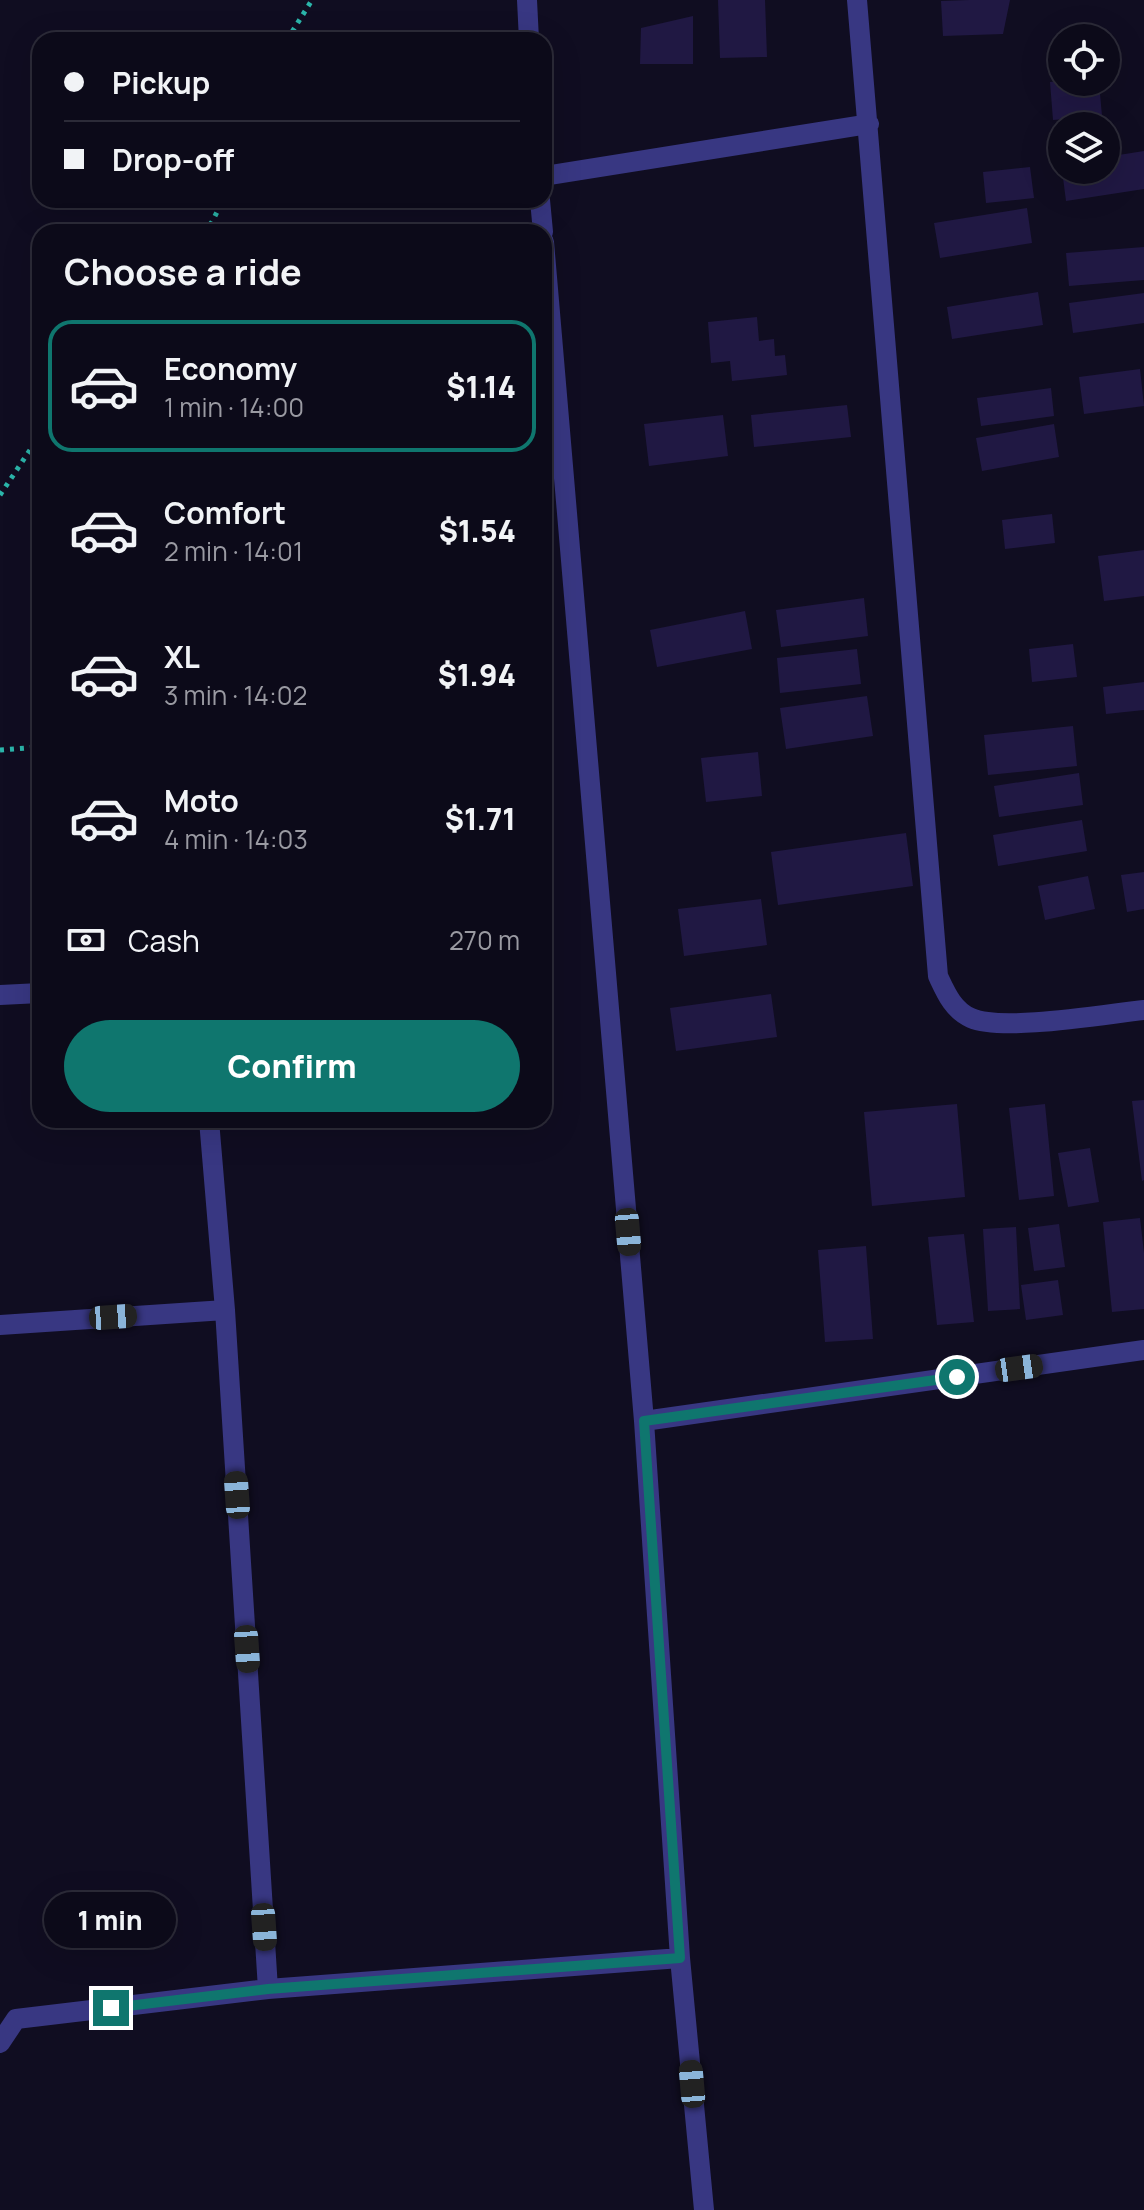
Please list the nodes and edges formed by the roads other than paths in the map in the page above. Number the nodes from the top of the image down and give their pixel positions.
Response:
1 (527, 0) edge
2 (857, 0) edge
3 (529, 32) edge
4 (869, 124) junction
5 (552, 175) edge
6 (552, 336) edge
7 (32, 993) edge
8 (0, 995) edge
9 (1144, 1010) edge
10 (210, 1128) edge
11 (225, 1310) junction
12 (0, 1325) edge
13 (1144, 1350) edge
14 (644, 1421) junction
15 (680, 1958) junction
16 (268, 1989) junction
17 (0, 2043) edge
18 (704, 2210) edge

1 - 3 street
2 - 4 street
4 - 5 street
4 - 9 street
6 - 14 street
7 - 8 street
10 - 11 street
11 - 12 street
11 - 16 street
13 - 14 street
14 - 15 street
15 - 16 street
15 - 18 street
16 - 17 street

